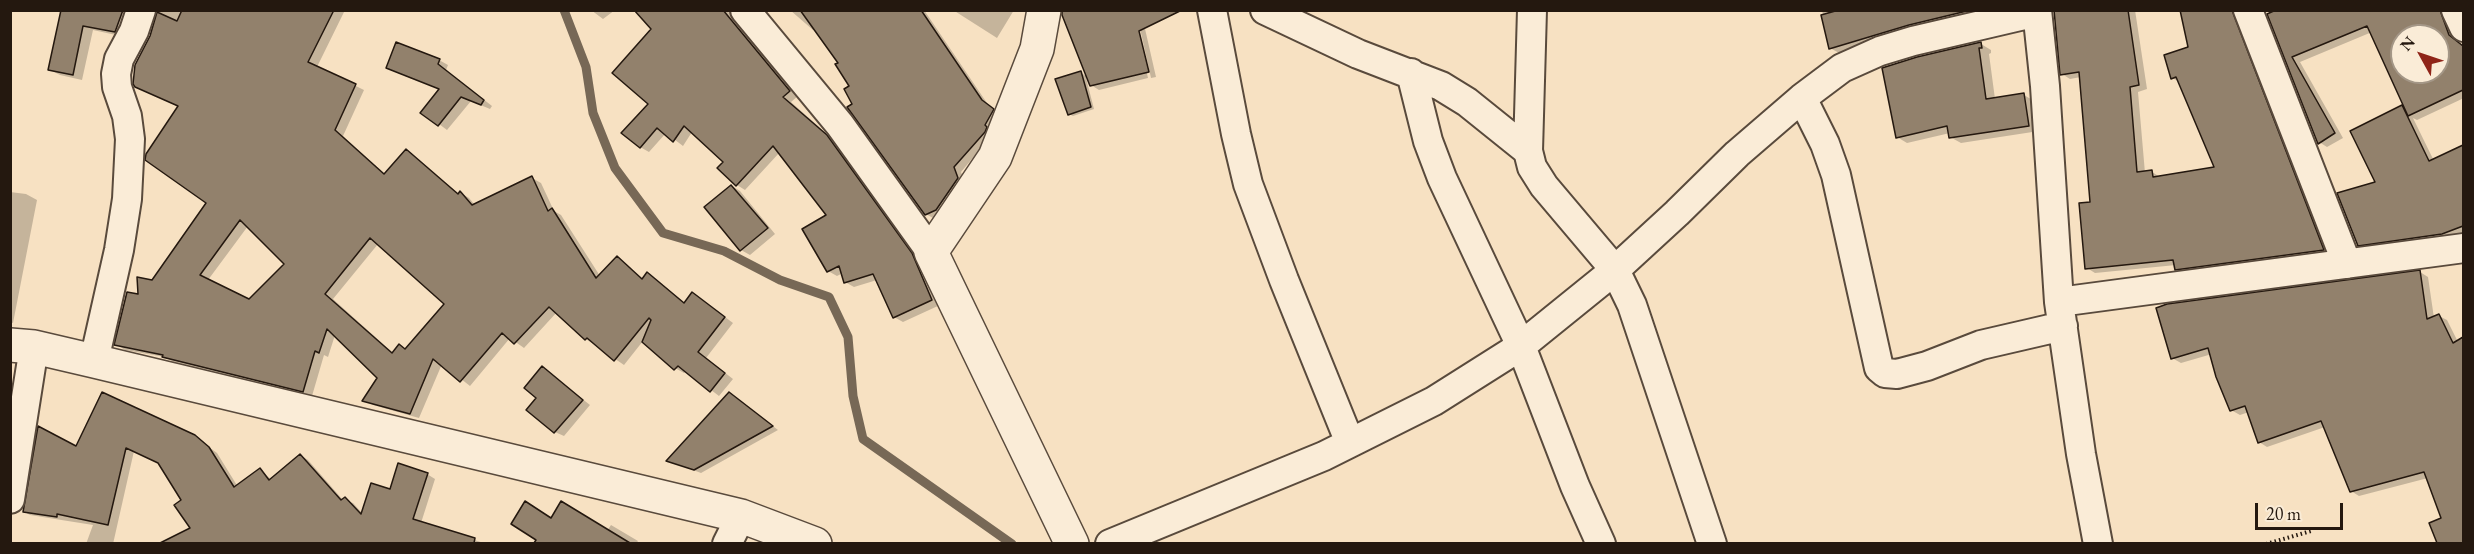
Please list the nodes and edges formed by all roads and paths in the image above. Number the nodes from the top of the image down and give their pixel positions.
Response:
1 (141, 10) edge
2 (745, 10) edge
3 (1044, 10) edge
4 (1212, 10) edge
5 (1265, 10) edge
6 (1532, 10) edge
7 (2248, 10) edge
8 (2456, 10) edge
9 (2037, 11) edge
10 (2463, 27) edge
11 (1411, 73) junction
12 (1802, 98) junction
13 (1528, 151) junction
14 (2463, 248) edge
15 (931, 252) junction
16 (2347, 264) junction
17 (1615, 270) junction
18 (2061, 314) junction
19 (22, 346) edge
20 (1521, 346) junction
21 (94, 362) junction
22 (1350, 443) junction
23 (10, 499) edge
24 (734, 530) edge
25 (2311, 531) dead end
26 (814, 543) edge
27 (1072, 543) edge
28 (1110, 543) edge
29 (1601, 543) edge
30 (1713, 543) edge
31 (2098, 543) edge
32 (2266, 543) edge

1 - 21 street
2 - 15 street
3 - 15 street
4 - 22 street
5 - 11 street
6 - 13 street
7 - 16 street
8 - 10 street
9 - 12 street
9 - 18 street
11 - 13 street
11 - 20 street
12 - 17 street
12 - 18 street
13 - 17 street
14 - 16 street
15 - 27 street
16 - 18 street
17 - 20 street
17 - 30 street
18 - 31 street
19 - 21 street
19 - 23 street
20 - 22 street
20 - 29 street
21 - 24 street
22 - 28 street
24 - 26 street
25 - 32 path

